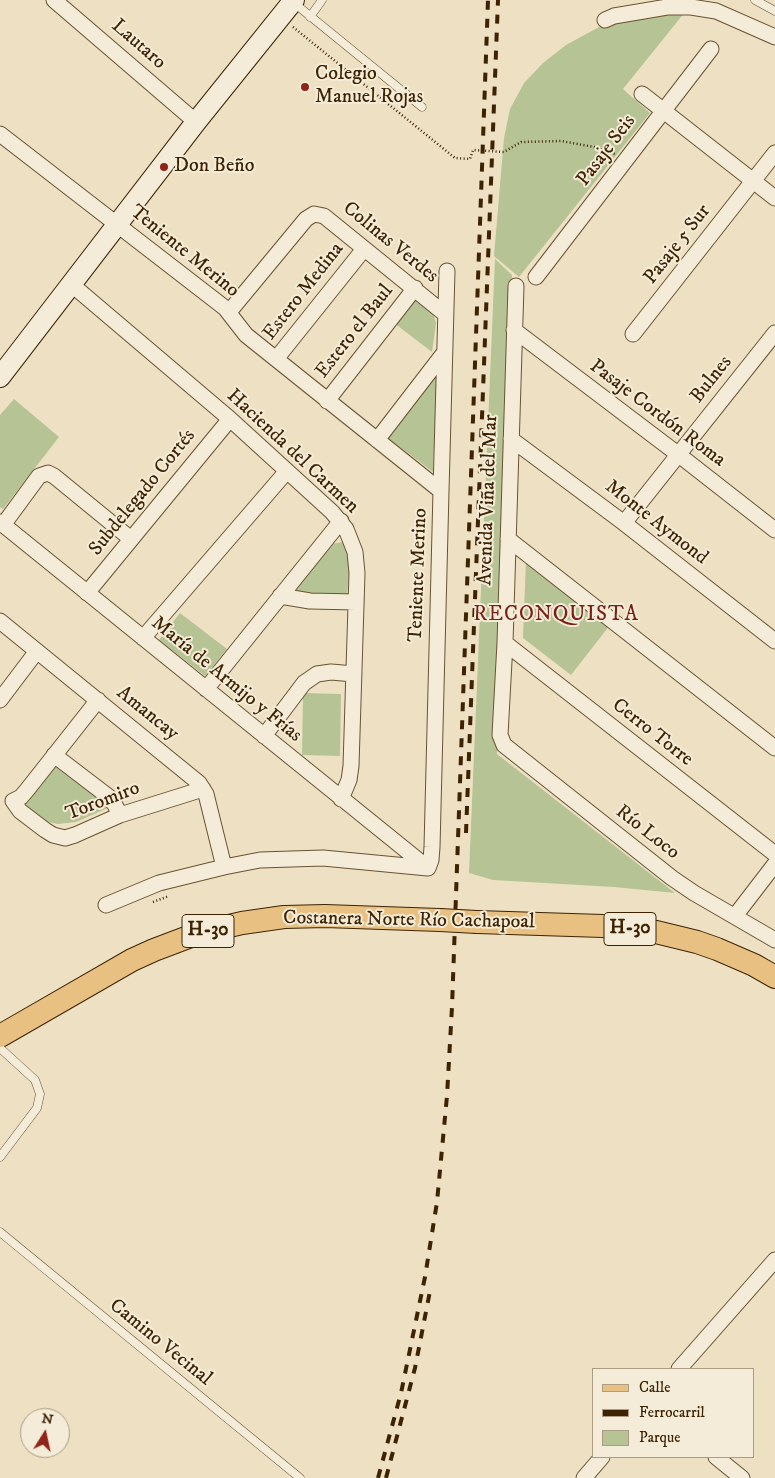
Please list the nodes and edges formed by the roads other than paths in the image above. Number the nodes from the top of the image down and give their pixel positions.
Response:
1 (54, 0) edge
2 (322, 0) edge
3 (755, 0) edge
4 (289, 6) edge
5 (775, 10) edge
6 (310, 17) junction
7 (604, 20) dead end
8 (775, 37) edge
9 (711, 49) dead end
10 (642, 94) dead end
11 (422, 107) dead end
12 (663, 110) junction
13 (196, 122) junction
14 (0, 134) edge
15 (775, 153) edge
16 (753, 182) junction
17 (775, 198) edge
18 (117, 224) junction
19 (364, 249) junction
20 (447, 271) dead end
21 (536, 277) dead end
22 (71, 284) junction
23 (516, 286) dead end
24 (415, 288) junction
25 (229, 312) junction
26 (446, 314) junction
27 (514, 330) junction
28 (775, 333) edge
29 (633, 334) dead end
30 (444, 353) junction
31 (276, 359) junction
32 (0, 377) edge
33 (327, 401) junction
34 (230, 419) junction
35 (511, 439) junction
36 (377, 440) junction
37 (679, 454) junction
38 (287, 471) junction
39 (441, 491) junction
40 (341, 521) junction
41 (624, 523) junction
42 (2, 524) edge
43 (775, 530) edge
44 (131, 539) junction
45 (508, 539) junction
46 (88, 593) junction
47 (280, 596) junction
48 (356, 602) junction
49 (0, 621) edge
50 (143, 638) junction
51 (775, 641) edge
52 (505, 643) junction
53 (37, 651) junction
54 (354, 674) junction
55 (206, 689) junction
56 (0, 700) edge
57 (98, 700) junction
58 (264, 736) junction
59 (504, 745) joint
60 (775, 748) edge
61 (54, 755) junction
62 (203, 789) junction
63 (6, 799) edge
64 (341, 799) junction
65 (120, 815) junction
66 (775, 854) edge
67 (775, 864) edge
68 (224, 867) junction
69 (428, 868) junction
70 (106, 905) dead end
71 (735, 916) junction
72 (775, 940) edge
73 (775, 977) edge
74 (0, 1036) edge
75 (0, 1048) edge
76 (0, 1157) edge
77 (0, 1232) edge
78 (774, 1262) edge
79 (680, 1368) edge
80 (601, 1458) edge
81 (717, 1458) edge
82 (300, 1478) edge
83 (584, 1478) edge
84 (742, 1478) edge

1 - 13 street, Lautaro
2 - 6 lane
3 - 5 lane
4 - 6 lane
4 - 13 main road
6 - 11 lane
7 - 8 street
9 - 12 street, Pasaje Seis
10 - 12 street
12 - 16 street
12 - 21 street, Pasaje Seis
13 - 18 main road
14 - 18 street, Teniente Merino
15 - 16 street, Pasaje 5 Sur
16 - 17 street
16 - 29 street, Pasaje 5 Sur
18 - 22 main road
18 - 25 street, Teniente Merino
19 - 24 street, Colinas Verdes
19 - 25 street, Colinas Verdes
19 - 31 street, Estero Medina
20 - 26 street
22 - 32 main road
22 - 34 street, Hacienda del Carmen
23 - 27 street, Avenida Viña del Mar
24 - 26 street, Colinas Verdes
24 - 33 street, Estero el Baul
25 - 31 street, Teniente Merino
26 - 30 street
27 - 35 street, Avenida Viña del Mar
27 - 37 street, Pasaje Cordón Roma
28 - 37 street, Bulnes
30 - 36 street
30 - 39 street
31 - 33 street, Teniente Merino
33 - 36 street, Teniente Merino
34 - 38 street, Hacienda del Carmen
34 - 44 street, Subdelegado Cortés
35 - 41 street, Monte Aymond
35 - 45 street, Avenida Viña del Mar
36 - 39 street, Teniente Merino
37 - 41 street, Bulnes
37 - 43 street, Pasaje Cordón Roma
38 - 40 street, Hacienda del Carmen
38 - 50 street
39 - 69 street, Teniente Merino
40 - 47 street
40 - 48 street, Hacienda del Carmen
41 - 51 street, Monte Aymond
42 - 44 street
42 - 46 street, María de Armijo y Frías
44 - 46 street, Subdelegado Cortés
45 - 52 street, Avenida Viña del Mar
45 - 60 street
46 - 50 street, María de Armijo y Frías
47 - 48 street
47 - 55 street
48 - 54 street, Hacienda del Carmen
49 - 53 street, Amancay
50 - 55 street, María de Armijo y Frías
52 - 59 street, Avenida Viña del Mar
52 - 66 street, Cerro Torre
53 - 56 street
53 - 57 street, Amancay
54 - 58 street
54 - 64 street, Hacienda del Carmen
55 - 58 street, María de Armijo y Frías
57 - 61 street
57 - 62 street, Amancay
58 - 64 street, María de Armijo y Frías
59 - 71 street, Río Loco
61 - 63 street
61 - 65 street
62 - 65 street, Toromiro
62 - 68 street, Amancay
63 - 65 street, Toromiro
64 - 69 street, María de Armijo y Frías
67 - 71 street
68 - 69 street
68 - 70 street
71 - 72 street, Río Loco
73 - 74 main road, Costanera Norte Río Cachapoal / H-30, bridge
75 - 76 lane
77 - 82 lane, Camino Vecinal
78 - 79 street
80 - 83 street
81 - 84 street

